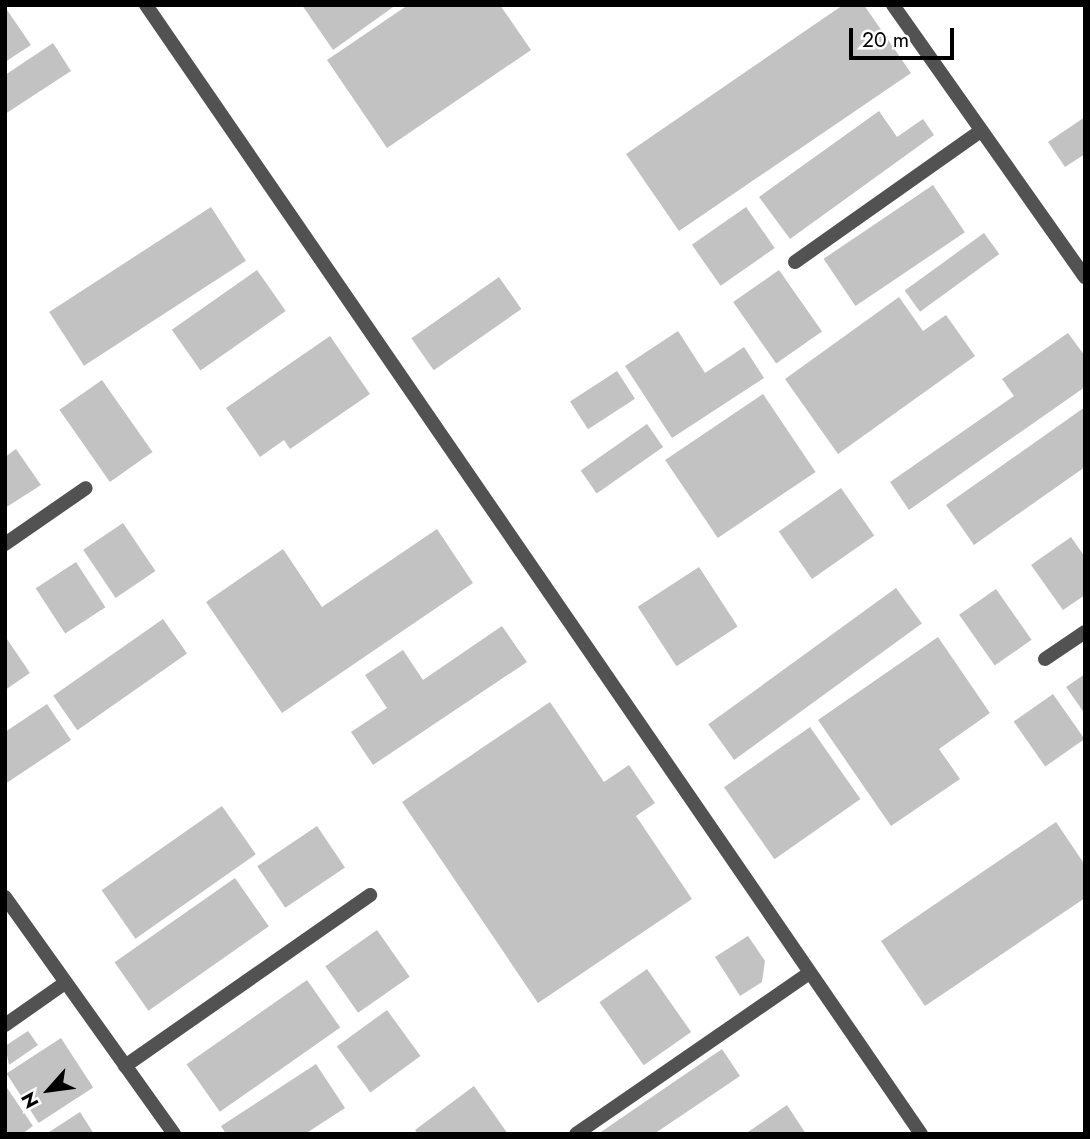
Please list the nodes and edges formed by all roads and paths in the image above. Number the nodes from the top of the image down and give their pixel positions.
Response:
1 (146, 5) edge
2 (892, 5) edge
3 (981, 131) junction
4 (795, 262) dead end
5 (1085, 277) edge
6 (86, 488) dead end
7 (5, 544) edge
8 (1085, 632) edge
9 (1045, 659) dead end
10 (370, 895) dead end
11 (5, 897) edge
12 (809, 973) junction
13 (65, 983) junction
14 (5, 1025) edge
15 (125, 1066) junction
16 (174, 1134) edge
17 (576, 1134) edge
18 (921, 1134) edge

1 - 12 street
2 - 3 street
3 - 4 street
3 - 5 street
6 - 7 street
8 - 9 street
10 - 15 street
11 - 13 street
12 - 17 street
12 - 18 street
13 - 14 street
13 - 15 street
15 - 16 street

